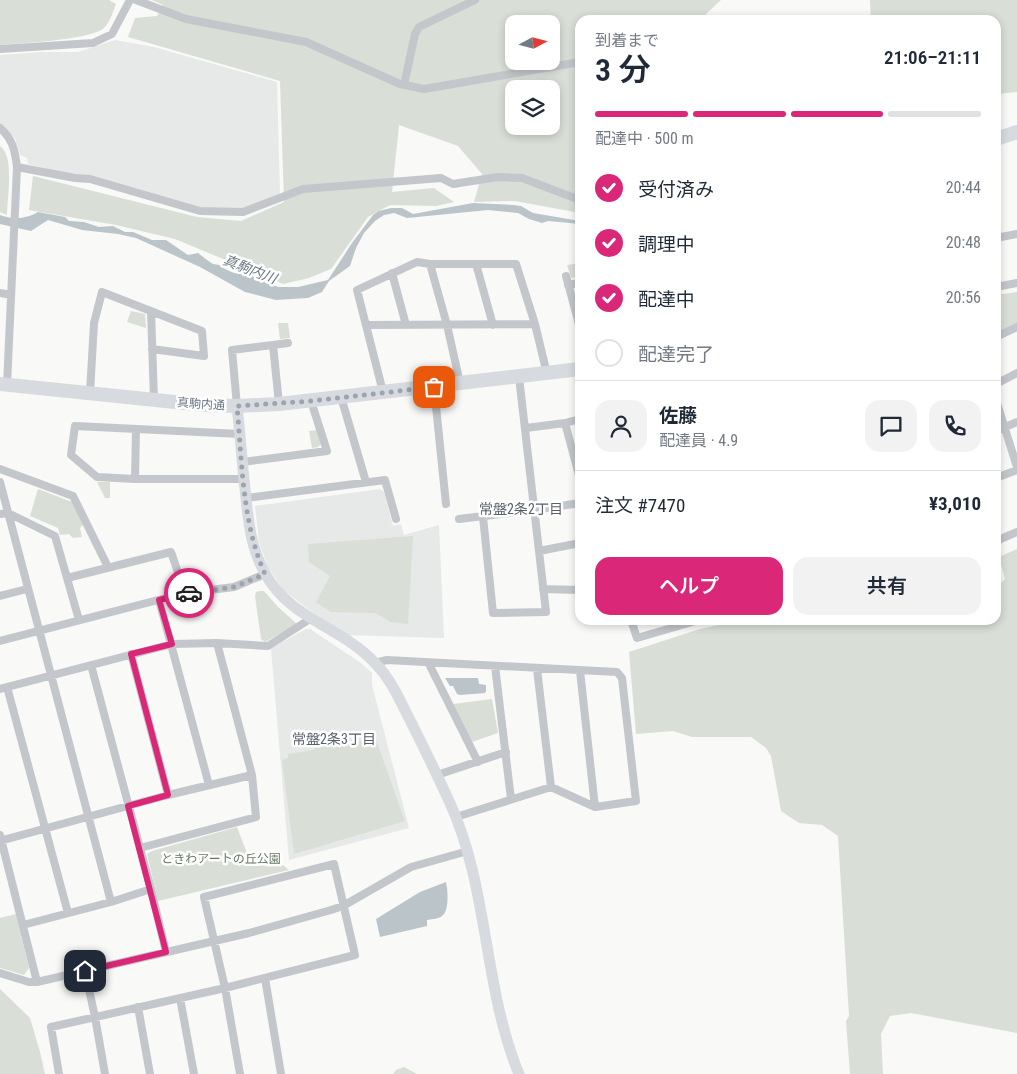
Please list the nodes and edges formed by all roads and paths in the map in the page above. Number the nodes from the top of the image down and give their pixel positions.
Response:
1 (130, 0) edge
2 (136, 0) edge
3 (474, 0) edge
4 (0, 50) edge
5 (575, 63) edge
6 (404, 85) junction
7 (0, 128) edge
8 (1017, 132) edge
9 (1001, 137) edge
10 (17, 167) junction
11 (575, 198) edge
12 (1017, 234) edge
13 (1001, 237) edge
14 (430, 264) junction
15 (476, 264) junction
16 (392, 273) junction
17 (566, 276) dead end
18 (1017, 283) edge
19 (575, 284) edge
20 (568, 285) junction
21 (1001, 286) edge
22 (0, 293) edge
23 (11, 295) junction
24 (575, 309) edge
25 (151, 311) junction
26 (493, 324) junction
27 (535, 324) junction
28 (367, 325) junction
29 (406, 325) junction
30 (447, 325) junction
31 (1017, 327) edge
32 (1001, 335) edge
33 (288, 343) dead end
34 (273, 345) junction
35 (152, 349) junction
36 (575, 370) edge
37 (547, 374) junction
38 (1017, 374) edge
39 (519, 377) junction
40 (1001, 382) edge
41 (460, 383) junction
42 (4, 384) edge
43 (434, 387) junction
44 (382, 392) junction
45 (90, 393) junction
46 (341, 397) junction
47 (154, 400) junction
48 (311, 401) junction
49 (279, 404) junction
50 (237, 406) junction
51 (1001, 416) edge
52 (575, 420) edge
53 (1017, 422) edge
54 (565, 423) junction
55 (526, 428) junction
56 (1005, 428) junction
57 (1001, 429) edge
58 (136, 430) junction
59 (240, 434) junction
60 (575, 460) edge
61 (242, 462) junction
62 (1017, 468) edge
63 (0, 469) edge
64 (1001, 476) edge
65 (135, 479) junction
66 (244, 480) junction
67 (0, 482) edge
68 (366, 482) junction
69 (246, 498) junction
70 (446, 504) dead end
71 (575, 504) edge
72 (534, 510) junction
73 (4, 513) edge
74 (483, 517) junction
75 (396, 519) dead end
76 (459, 520) dead end
77 (1017, 532) edge
78 (1001, 539) edge
79 (575, 544) edge
80 (539, 551) junction
81 (108, 567) junction
82 (265, 574) junction
83 (67, 578) junction
84 (27, 589) junction
85 (543, 589) junction
86 (575, 590) edge
87 (185, 593) junction
88 (0, 596) edge
89 (159, 600) junction
90 (310, 619) junction
91 (79, 620) junction
92 (633, 625) edge
93 (674, 625) edge
94 (39, 630) junction
95 (0, 640) edge
96 (217, 643) junction
97 (172, 644) junction
98 (131, 654) junction
99 (375, 663) junction
100 (429, 664) junction
101 (91, 665) junction
102 (495, 666) junction
103 (537, 669) junction
104 (580, 671) junction
105 (52, 675) junction
106 (4, 688) edge
107 (506, 752) junction
108 (478, 762) junction
109 (252, 775) junction
110 (437, 776) junction
111 (209, 785) junction
112 (551, 787) junction
113 (168, 795) junction
114 (511, 799) junction
115 (128, 806) junction
116 (595, 807) junction
117 (89, 817) junction
118 (456, 817) junction
119 (45, 828) junction
120 (0, 839) edge
121 (140, 848) junction
122 (468, 850) junction
123 (151, 889) junction
124 (111, 902) junction
125 (343, 906) junction
126 (68, 914) junction
127 (23, 925) junction
128 (215, 940) junction
129 (166, 952) junction
130 (85, 971) junction
131 (0, 973) edge
132 (265, 978) junction
133 (37, 982) junction
134 (225, 988) junction
135 (180, 998) junction
136 (138, 1007) junction
137 (95, 1017) junction
138 (59, 1074) edge
139 (105, 1074) edge
140 (150, 1074) edge
141 (194, 1074) edge
142 (240, 1074) edge
143 (281, 1074) edge
144 (519, 1074) edge

1 - 4 street
2 - 6 street
3 - 6 street
5 - 6 street
7 - 10 street
8 - 9 highway
10 - 11 street
10 - 23 street
12 - 13 street
14 - 15 street
14 - 16 street
14 - 30 street
15 - 26 street
15 - 27 street
16 - 28 street
16 - 29 street
17 - 20 street
18 - 21 street
19 - 20 street
20 - 24 street
22 - 23 street
23 - 42 street
25 - 35 street
25 - 35 street
25 - 45 street
26 - 27 street
26 - 30 street
27 - 37 street
28 - 29 street
28 - 44 street
29 - 30 street
30 - 41 street
31 - 32 street
33 - 34 street
34 - 49 street
34 - 50 street
35 - 47 street
36 - 37 highway, 真駒内通
37 - 39 highway, 真駒内通
38 - 40 street
39 - 41 highway, 真駒内通
39 - 55 street
41 - 43 highway, 真駒内通
42 - 45 highway, 真駒内通
43 - 44 highway, 真駒内通
43 - 70 street
44 - 46 highway, 真駒内通
45 - 47 highway, 真駒内通
46 - 48 highway, 真駒内通
46 - 68 street
47 - 50 highway, 真駒内通
48 - 49 highway, 真駒内通
48 - 61 street
49 - 50 highway, 真駒内通
50 - 59 street
51 - 56 street
52 - 54 street
53 - 56 street
54 - 55 street
54 - 60 street
55 - 72 street
56 - 57 street
56 - 62 street
58 - 59 street
58 - 65 street
58 - 65 street
59 - 61 street
61 - 66 street
62 - 64 street
63 - 81 street
65 - 66 street
66 - 69 street
67 - 73 street
68 - 69 street
68 - 75 street
69 - 82 street
71 - 72 street
72 - 74 street
72 - 80 street
73 - 83 street
73 - 84 street
74 - 76 street
74 - 85 street
77 - 78 street
79 - 80 street
80 - 85 street
81 - 83 street
81 - 87 street
82 - 87 street
82 - 90 street
83 - 91 street
84 - 88 street
84 - 94 street
85 - 86 street
87 - 89 street
89 - 91 street
89 - 97 street
90 - 96 street
90 - 99 street
91 - 94 street
92 - 93 street
94 - 95 street
94 - 105 street
96 - 97 street
96 - 109 street
97 - 98 street
97 - 111 street
98 - 101 street
98 - 113 street
99 - 100 street
99 - 110 street
100 - 102 street
100 - 108 street
101 - 105 street
101 - 115 street
102 - 103 street
102 - 107 street
103 - 104 street
103 - 112 street
104 - 116 street
104 - 116 street
105 - 106 street
105 - 117 street
106 - 119 street
107 - 108 street
107 - 114 street
108 - 110 street
109 - 111 street
109 - 121 street
110 - 118 street
111 - 113 street
112 - 114 street
112 - 116 street
113 - 115 street
114 - 118 street
115 - 117 street
115 - 121 street
117 - 119 street
117 - 124 street
118 - 122 street
119 - 120 street
119 - 126 street
120 - 127 street
121 - 123 street
122 - 125 street
122 - 144 street
123 - 124 street
123 - 129 street
124 - 126 street
125 - 128 street
125 - 128 street
125 - 132 street
126 - 127 street
127 - 133 street
128 - 129 street
128 - 134 street
129 - 130 street
130 - 133 street
130 - 137 street
131 - 133 street
132 - 134 street
132 - 143 street
134 - 135 street
134 - 142 street
135 - 136 street
135 - 141 street
136 - 137 street
136 - 140 street
137 - 138 street
137 - 139 street

